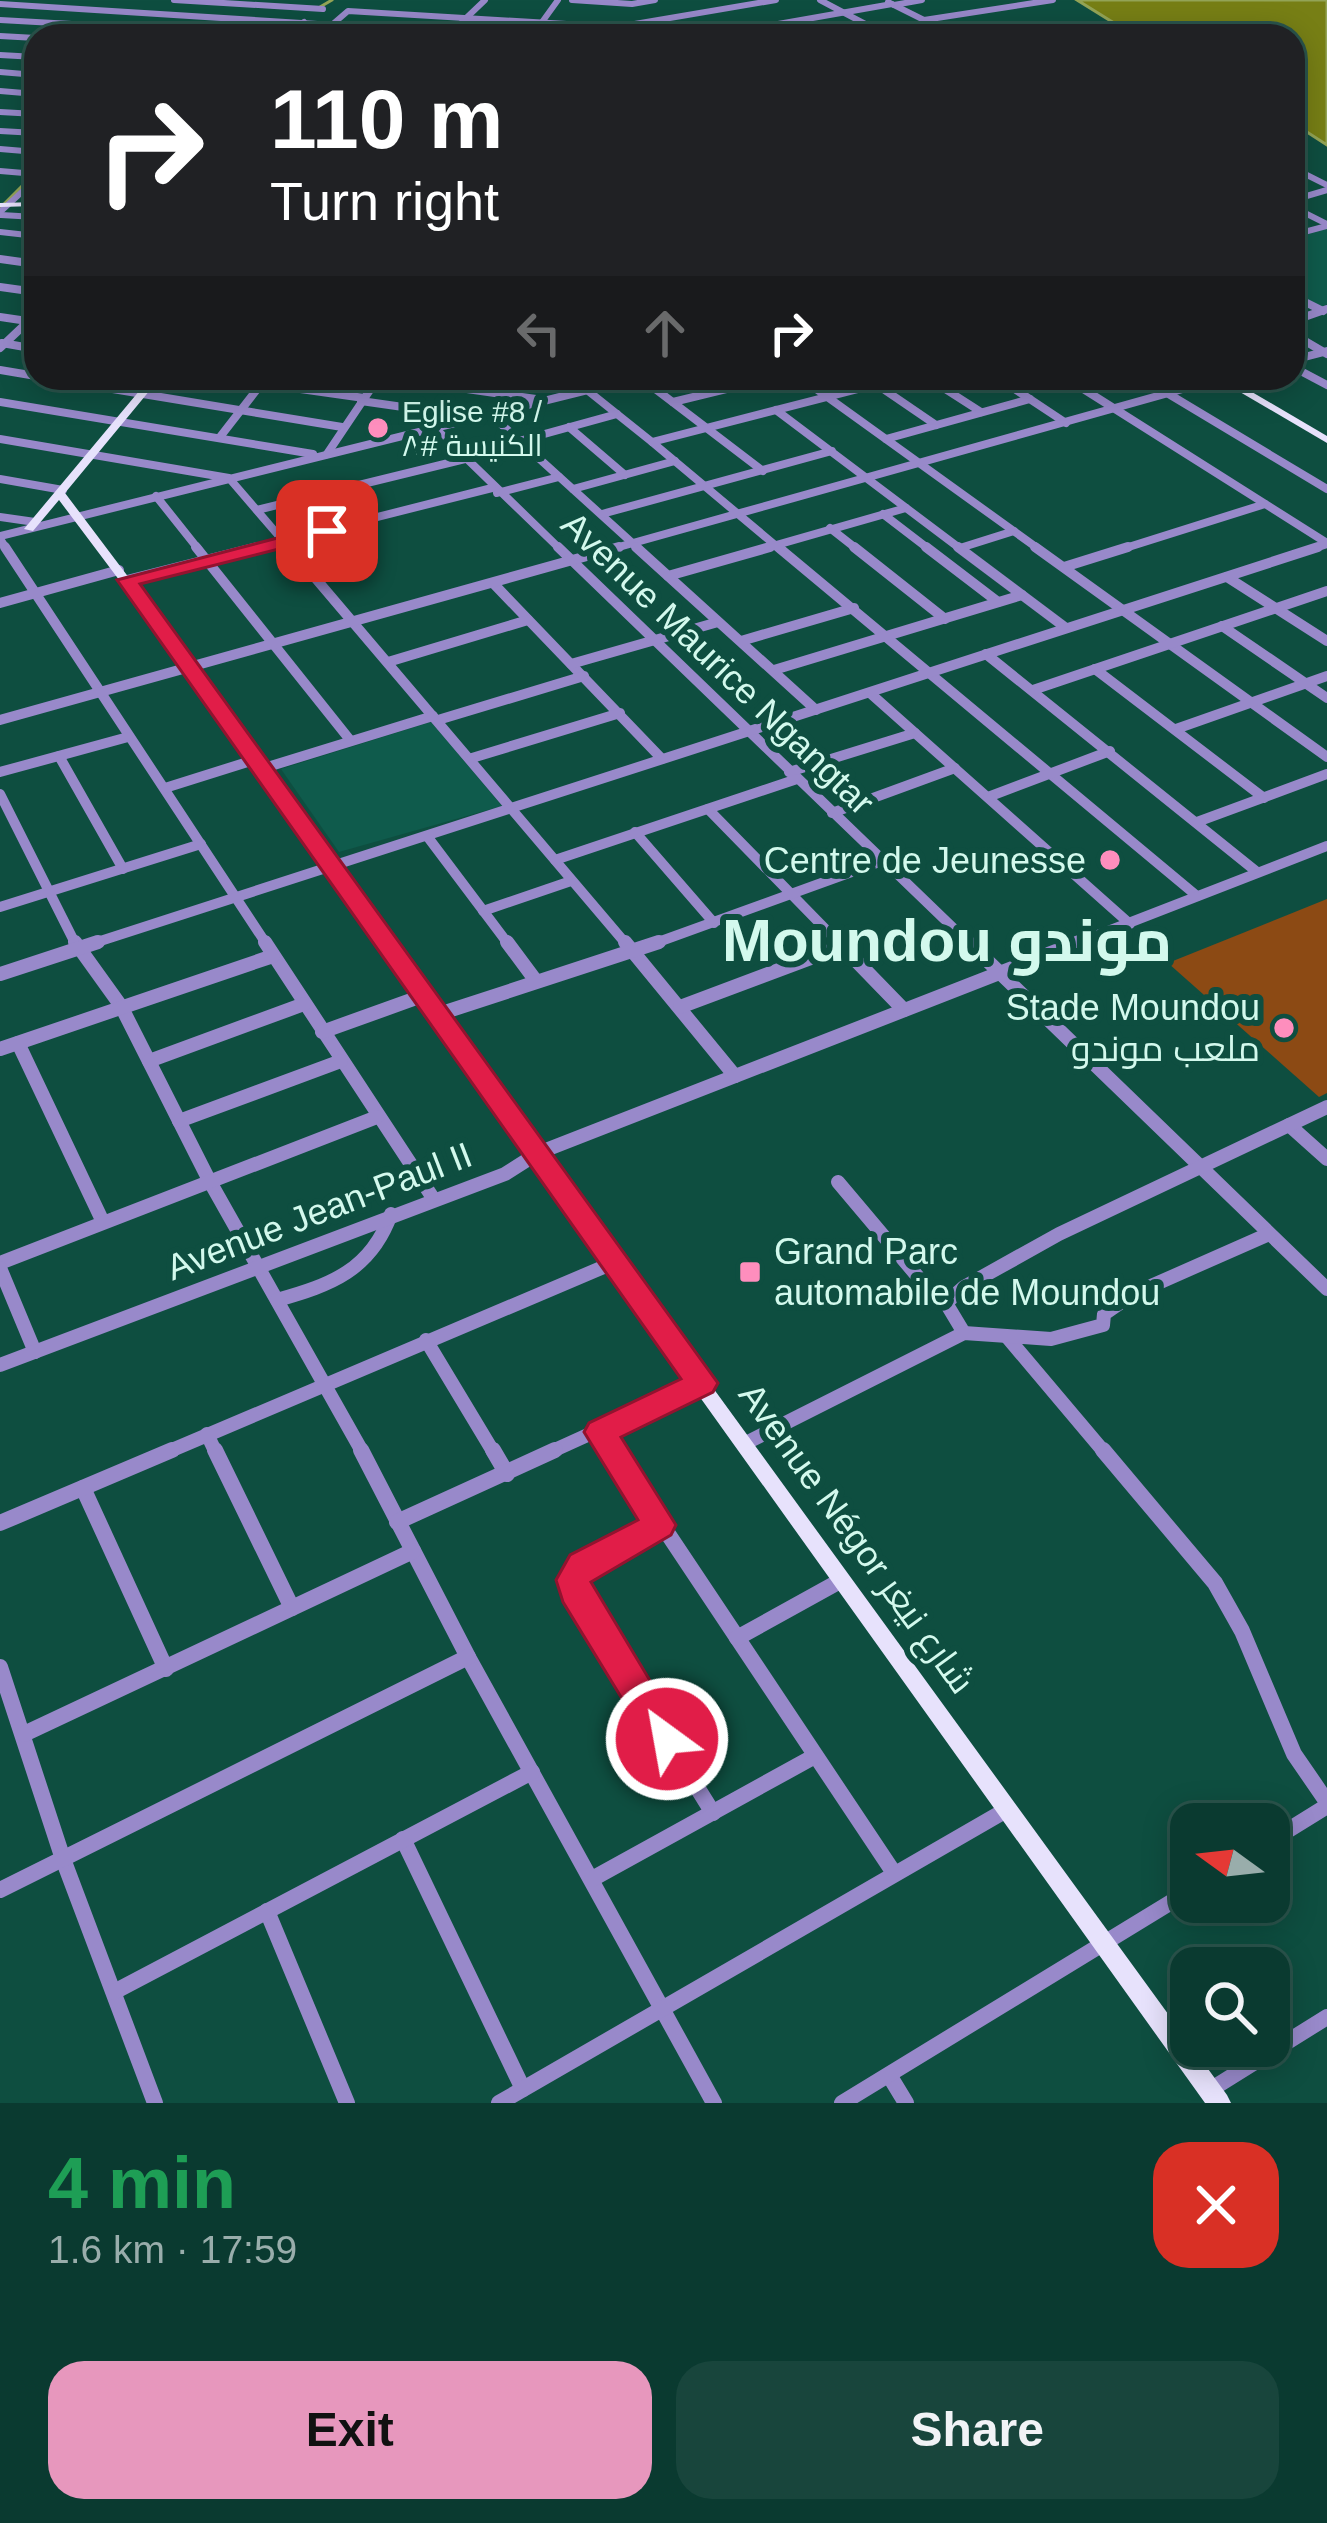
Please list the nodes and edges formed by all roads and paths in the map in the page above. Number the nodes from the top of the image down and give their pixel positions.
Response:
1 (107, 0) edge
2 (174, 0) edge
3 (328, 0) edge
4 (341, 0) edge
5 (484, 0) edge
6 (558, 0) edge
7 (572, 0) edge
8 (655, 0) edge
9 (776, 0) edge
10 (820, 0) edge
11 (922, 0) edge
12 (1053, 0) edge
13 (191, 1) edge
14 (12, 2) edge
15 (633, 2) edge
16 (761, 2) edge
17 (741, 3) edge
18 (890, 3) edge
19 (0, 4) edge
20 (96, 9) junction
21 (319, 9) junction
22 (844, 13) junction
23 (174, 14) junction
24 (466, 18) junction
25 (923, 20) junction
26 (796, 21) junction
27 (1, 22) edge
28 (291, 22) junction
29 (541, 22) junction
30 (78, 23) junction
31 (302, 23) junction
32 (94, 24) edge
33 (163, 24) edge
34 (288, 24) edge
35 (317, 24) edge
36 (333, 24) edge
37 (461, 24) edge
38 (571, 24) edge
39 (632, 24) edge
40 (782, 24) edge
41 (866, 24) edge
42 (931, 24) edge
43 (24, 185) edge
44 (2, 208) edge
45 (118, 390) edge
46 (145, 390) edge
47 (257, 390) edge
48 (310, 390) edge
49 (369, 390) edge
50 (478, 390) edge
51 (587, 390) joint
52 (656, 390) edge
53 (722, 390) edge
54 (817, 390) edge
55 (847, 390) edge
56 (885, 390) edge
57 (947, 390) edge
58 (1016, 390) edge
59 (1084, 390) edge
60 (1162, 390) edge
61 (1182, 390) edge
62 (1242, 390) edge
63 (142, 394) junction
64 (1168, 394) junction
65 (827, 397) junction
66 (1030, 399) junction
67 (362, 400) junction
68 (543, 400) junction
69 (0, 402) edge
70 (673, 402) junction
71 (242, 410) junction
72 (776, 410) junction
73 (1115, 410) junction
74 (981, 412) junction
75 (490, 414) junction
76 (617, 414) junction
77 (472, 417) junction
78 (119, 422) junction
79 (1066, 423) junction
80 (936, 425) junction
81 (342, 427) junction
82 (434, 427) junction
83 (569, 427) junction
84 (706, 428) junction
85 (220, 437) junction
86 (0, 439) edge
87 (886, 439) junction
88 (1327, 440) edge
89 (519, 441) junction
90 (652, 442) junction
91 (832, 451) junction
92 (324, 454) junction
93 (91, 455) junction
94 (465, 459) junction
95 (675, 461) junction
96 (920, 464) junction
97 (763, 471) junction
98 (625, 475) junction
99 (559, 477) junction
100 (229, 478) junction
101 (866, 478) junction
102 (0, 479) edge
103 (707, 485) junction
104 (573, 489) junction
105 (1327, 489) edge
106 (495, 490) junction
107 (62, 492) junction
108 (156, 496) junction
109 (1265, 504) junction
110 (906, 508) junction
111 (257, 510) junction
112 (602, 514) junction
113 (740, 514) junction
114 (883, 514) junction
115 (79, 516) junction
116 (0, 517) edge
117 (32, 525) junction
118 (830, 528) junction
119 (1014, 531) junction
120 (0, 537) edge
121 (286, 542) junction
122 (1327, 543) edge
123 (633, 544) junction
124 (776, 544) junction
125 (960, 548) junction
126 (209, 560) junction
127 (570, 562) junction
128 (1064, 568) junction
129 (123, 575) junction
130 (668, 576) junction
131 (1227, 577) junction
132 (493, 584) junction
133 (1327, 591) edge
134 (38, 593) junction
135 (1022, 595) junction
136 (998, 602) junction
137 (0, 603) edge
138 (854, 608) junction
139 (1278, 608) junction
140 (1123, 610) junction
141 (945, 619) junction
142 (528, 620) junction
143 (352, 622) junction
144 (718, 622) junction
145 (1222, 626) junction
146 (1066, 628) junction
147 (889, 637) junction
148 (741, 641) junction
149 (1327, 641) edge
150 (652, 642) junction
151 (1168, 643) junction
152 (275, 644) junction
153 (986, 654) junction
154 (388, 662) junction
155 (571, 664) junction
156 (191, 668) junction
157 (1095, 669) junction
158 (773, 670) junction
159 (929, 674) junction
160 (584, 676) junction
161 (1327, 676) edge
162 (1306, 683) junction
163 (1033, 690) junction
164 (102, 691) junction
165 (870, 693) junction
166 (1327, 698) edge
167 (1251, 702) junction
168 (816, 710) junction
169 (620, 713) junction
170 (436, 718) junction
171 (0, 720) edge
172 (1176, 729) junction
173 (748, 731) junction
174 (915, 733) junction
175 (128, 737) junction
176 (350, 740) junction
177 (1110, 751) junction
178 (59, 756) junction
179 (1327, 757) edge
180 (472, 758) junction
181 (662, 759) junction
182 (258, 765) junction
183 (955, 768) junction
184 (0, 772) edge
185 (1050, 773) junction
186 (1327, 774) edge
187 (793, 776) junction
188 (166, 788) junction
189 (0, 794) edge
190 (988, 797) junction
191 (1264, 797) junction
192 (511, 808) junction
193 (709, 808) junction
194 (832, 813) junction
195 (1197, 822) junction
196 (634, 832) junction
197 (427, 836) junction
198 (201, 844) junction
199 (1327, 846) edge
200 (555, 860) junction
201 (881, 861) junction
202 (331, 868) junction
203 (123, 869) junction
204 (1257, 872) junction
205 (571, 880) junction
206 (52, 892) junction
207 (792, 895) junction
208 (1197, 896) junction
209 (236, 899) junction
210 (0, 907) edge
211 (483, 911) junction
212 (714, 923) junction
213 (1130, 923) junction
214 (843, 946) junction
215 (78, 949) junction
216 (634, 951) junction
217 (273, 956) junction
218 (0, 974) edge
219 (1000, 975) junction
220 (536, 981) junction
221 (422, 996) junction
222 (304, 1004) junction
223 (121, 1006) junction
224 (680, 1007) junction
225 (904, 1010) junction
226 (436, 1015) junction
227 (322, 1032) junction
228 (18, 1042) junction
229 (0, 1049) edge
230 (149, 1061) junction
231 (341, 1061) junction
232 (735, 1076) junction
233 (1327, 1107) edge
234 (377, 1117) junction
235 (179, 1121) junction
236 (1289, 1125) junction
237 (538, 1153) junction
238 (1327, 1159) edge
239 (1198, 1167) junction
240 (209, 1180) junction
241 (838, 1181) dead end
242 (433, 1198) junction
243 (391, 1214) junction
244 (103, 1222) junction
245 (1269, 1234) junction
246 (613, 1263) junction
247 (0, 1266) edge
248 (258, 1266) junction
249 (1327, 1289) edge
250 (948, 1295) junction
251 (278, 1300) junction
252 (964, 1333) junction
253 (1008, 1338) junction
254 (426, 1340) junction
255 (34, 1352) junction
256 (0, 1365) edge
257 (702, 1383) junction
258 (327, 1384) junction
259 (600, 1432) junction
260 (208, 1434) junction
261 (744, 1444) junction
262 (507, 1474) junction
263 (83, 1487) junction
264 (397, 1522) junction
265 (0, 1523) edge
266 (659, 1525) junction
267 (413, 1552) junction
268 (840, 1581) junction
269 (292, 1608) junction
270 (737, 1637) junction
271 (468, 1657) junction
272 (0, 1667) edge
273 (166, 1670) junction
274 (24, 1734) junction
275 (815, 1756) junction
276 (532, 1772) junction
277 (1327, 1804) edge
278 (1008, 1809) junction
279 (713, 1813) junction
280 (1290, 1828) edge
281 (403, 1839) junction
282 (63, 1859) junction
283 (894, 1873) junction
284 (592, 1879) junction
285 (0, 1890) edge
286 (1170, 1903) edge
287 (267, 1911) junction
288 (1105, 1943) junction
289 (115, 1992) junction
290 (663, 2007) junction
291 (1327, 2017) edge
292 (889, 2075) junction
293 (523, 2089) junction
294 (1215, 2096) edge
295 (154, 2103) edge
296 (347, 2103) edge
297 (499, 2103) edge
298 (714, 2103) edge
299 (842, 2103) edge
300 (906, 2103) edge

1 - 20 street
2 - 13 street
3 - 21 street
4 - 21 street
5 - 24 street
6 - 29 street
7 - 15 street
8 - 15 street
9 - 16 street
10 - 22 street
11 - 18 street
12 - 25 street
13 - 21 street
13 - 23 street
14 - 19 street
14 - 20 street
14 - 27 street
16 - 17 street
16 - 26 street
17 - 39 street
18 - 22 street
18 - 25 street
20 - 23 street
20 - 30 street
21 - 28 street
21 - 31 street
22 - 26 street
22 - 41 street
23 - 28 street
23 - 33 street
24 - 29 street
24 - 36 street
24 - 37 street
25 - 42 street
26 - 40 street
27 - 30 street
28 - 31 street
28 - 34 street
29 - 38 street
30 - 32 street
31 - 35 street
43 - 44 street
45 - 63 street
46 - 63 main road
47 - 71 street
48 - 67 street
49 - 67 street
50 - 68 street
51 - 68 street
51 - 76 street
52 - 70 street
53 - 70 street
54 - 65 street
55 - 65 street
56 - 80 street
57 - 74 street
58 - 66 street
59 - 73 street
60 - 64 street
61 - 64 street
62 - 88 main road
63 - 71 street
63 - 78 main road
64 - 73 street
64 - 105 street
65 - 72 street
65 - 87 street
66 - 74 street
66 - 79 street
67 - 77 street
67 - 81 street
68 - 75 street
69 - 78 street
70 - 84 street
71 - 81 street
71 - 85 street
72 - 84 street
72 - 91 street
73 - 79 street
73 - 109 street
74 - 80 street
75 - 77 street
75 - 89 street
76 - 83 street
76 - 90 street
77 - 82 street
78 - 85 street
78 - 93 main road
79 - 96 street
80 - 87 street
81 - 92 street
82 - 92 street
82 - 94 street, Avenue Maurice Ngangtar
83 - 89 street
83 - 98 street
84 - 90 street
84 - 97 street
85 - 92 street
86 - 93 street
87 - 96 street
89 - 99 street
90 - 95 street
91 - 97 street
91 - 101 street
92 - 100 street
93 - 100 street
93 - 107 main road
94 - 106 street, Avenue Maurice Ngangtar
94 - 111 street
95 - 98 street
95 - 103 street
96 - 101 street
96 - 119 street
97 - 103 street
98 - 104 street
99 - 104 street
99 - 106 street
100 - 108 street
100 - 111 street
101 - 110 street
101 - 113 street
102 - 107 street
103 - 112 street
103 - 113 street
104 - 112 street
106 - 121 street
106 - 127 street, Avenue Maurice Ngangtar
107 - 115 main road, Avenue Négor شارع نيغر
107 - 117 main road
108 - 115 street
108 - 126 street
109 - 122 street
109 - 128 street
110 - 114 street
110 - 125 street
111 - 121 street
112 - 123 street
113 - 123 street
113 - 124 street
114 - 118 street
114 - 136 street
115 - 117 street
115 - 129 main road, Avenue Négor شارع نيغر
116 - 117 street
117 - 120 street
118 - 124 street
118 - 141 street
119 - 125 street
119 - 128 street
120 - 134 street
121 - 126 street
121 - 143 street
122 - 131 street
123 - 127 street
123 - 130 street
124 - 130 street
124 - 138 street
125 - 135 street
126 - 129 street
126 - 152 street
127 - 132 street
127 - 150 street, Avenue Maurice Ngangtar
128 - 140 street
129 - 134 street
129 - 156 main road, Avenue Négor شارع نيغر
130 - 144 street
131 - 139 street
131 - 140 street
132 - 142 street
132 - 143 street
133 - 139 street
134 - 137 street
134 - 164 street
135 - 136 street
135 - 146 street
136 - 141 street
138 - 147 street
138 - 148 street
139 - 145 street
139 - 149 street
140 - 146 street
140 - 151 street
141 - 147 street
142 - 154 street
142 - 155 street
143 - 152 street
143 - 154 street
144 - 148 street
144 - 150 street
145 - 151 street
145 - 162 street
146 - 153 street
147 - 158 street
147 - 159 street
148 - 158 street
150 - 155 street
150 - 173 street, Avenue Maurice Ngangtar
151 - 157 street
151 - 167 street
152 - 156 street
152 - 176 street
153 - 159 street
153 - 163 street
154 - 170 street
155 - 160 street
156 - 164 street
156 - 182 main road, Avenue Négor شارع نيغر
157 - 163 street
157 - 172 street
158 - 168 street
159 - 165 street
159 - 185 street
160 - 169 street
160 - 170 street
161 - 162 street
162 - 166 street
162 - 167 street
163 - 177 street
164 - 171 street
164 - 175 street
165 - 168 street
165 - 174 street
167 - 172 street
167 - 179 street
168 - 173 street
169 - 180 street
169 - 181 street
170 - 176 street
170 - 180 street
172 - 191 street
173 - 181 street
173 - 187 street, Avenue Maurice Ngangtar
174 - 183 street
174 - 187 street
175 - 178 street
175 - 188 street
176 - 182 street
177 - 185 street
177 - 195 street
178 - 184 street
178 - 203 street
180 - 192 street
181 - 192 street
182 - 188 street
182 - 202 main road, Avenue Négor شارع نيغر
183 - 190 street
183 - 194 street
185 - 190 street
185 - 208 street
186 - 191 street
187 - 193 street
187 - 194 street, Avenue Maurice Ngangtar
188 - 198 street
189 - 206 street
190 - 213 street
191 - 195 street
192 - 197 street
192 - 200 street
193 - 196 street
193 - 207 street
194 - 201 street, Avenue Maurice Ngangtar
195 - 204 street
196 - 200 street
196 - 212 street
197 - 202 street
197 - 211 street
198 - 203 street
198 - 209 street
199 - 204 street, Avenue Jean-Paul II
200 - 205 street
201 - 207 street
201 - 219 street, Avenue Maurice Ngangtar
202 - 209 street
202 - 221 main road, Avenue Négor شارع نيغر
203 - 206 street
204 - 208 street, Avenue Jean-Paul II
205 - 211 street
205 - 216 street
206 - 210 street
206 - 215 street
207 - 212 street
207 - 214 street
208 - 213 street, Avenue Jean-Paul II
209 - 215 street
209 - 217 street
211 - 220 street
212 - 216 street
213 - 219 street, Avenue Jean-Paul II
214 - 224 street
214 - 225 street
215 - 218 street
215 - 223 street
216 - 220 street
216 - 224 street
217 - 222 street
217 - 223 street
219 - 225 street, Avenue Jean-Paul II
219 - 239 street, Avenue Maurice Ngangtar
220 - 226 street
221 - 226 main road, Avenue Négor شارع نيغر
221 - 227 street
222 - 227 street
222 - 230 street
223 - 228 street
223 - 230 street
224 - 232 street
225 - 232 street, Avenue Jean-Paul II
226 - 237 main road, Avenue Négor شارع نيغر
227 - 231 street
228 - 229 street
228 - 244 street
230 - 235 street
231 - 234 street
231 - 235 street
232 - 237 street, Avenue Jean-Paul II
233 - 236 street
234 - 240 street
234 - 242 street
235 - 240 street
236 - 238 street
236 - 239 street
237 - 242 street, Avenue Jean-Paul II
237 - 246 main road, Avenue Négor شارع نيغر
239 - 245 street, Avenue Maurice Ngangtar
239 - 250 street
240 - 244 street
240 - 248 street
241 - 250 street
242 - 243 street, Avenue Jean-Paul II
243 - 248 street, Avenue Jean-Paul II
243 - 251 street
244 - 247 street
245 - 249 street, Avenue Maurice Ngangtar
245 - 253 street
246 - 254 street
246 - 257 main road, Avenue Négor شارع نيغر
247 - 255 street
248 - 251 street
248 - 255 street, Avenue Jean-Paul II
250 - 252 street
251 - 258 street
252 - 253 street
252 - 261 street
253 - 277 street
254 - 258 street
254 - 262 street
255 - 256 street, Avenue Jean-Paul II
257 - 259 street
257 - 261 main road, Avenue Négor شارع نيغر
258 - 260 street
258 - 264 street
259 - 262 street
259 - 266 street
260 - 263 street
260 - 269 street
261 - 268 main road, Avenue Négor شارع نيغر
262 - 264 street
263 - 265 street
263 - 273 street
264 - 267 street
266 - 270 street
266 - 279 street
267 - 269 street
267 - 271 street
268 - 270 street
268 - 278 main road, Avenue Négor شارع نيغر
269 - 273 street
270 - 275 street
271 - 276 street
271 - 282 street
272 - 274 street
273 - 274 street
274 - 282 street
275 - 279 street
275 - 283 street
276 - 281 street
276 - 284 street
277 - 280 street
278 - 283 street
278 - 288 main road, Avenue Négor شارع نيغر
279 - 284 street
281 - 287 street
281 - 293 street
282 - 285 street
282 - 289 street
283 - 290 street
284 - 290 street
286 - 288 street
287 - 289 street
287 - 296 street
288 - 292 street
288 - 294 main road, Avenue Négor شارع نيغر
289 - 295 street
290 - 293 street
290 - 298 street
291 - 294 street
292 - 299 street
292 - 300 street
293 - 297 street

